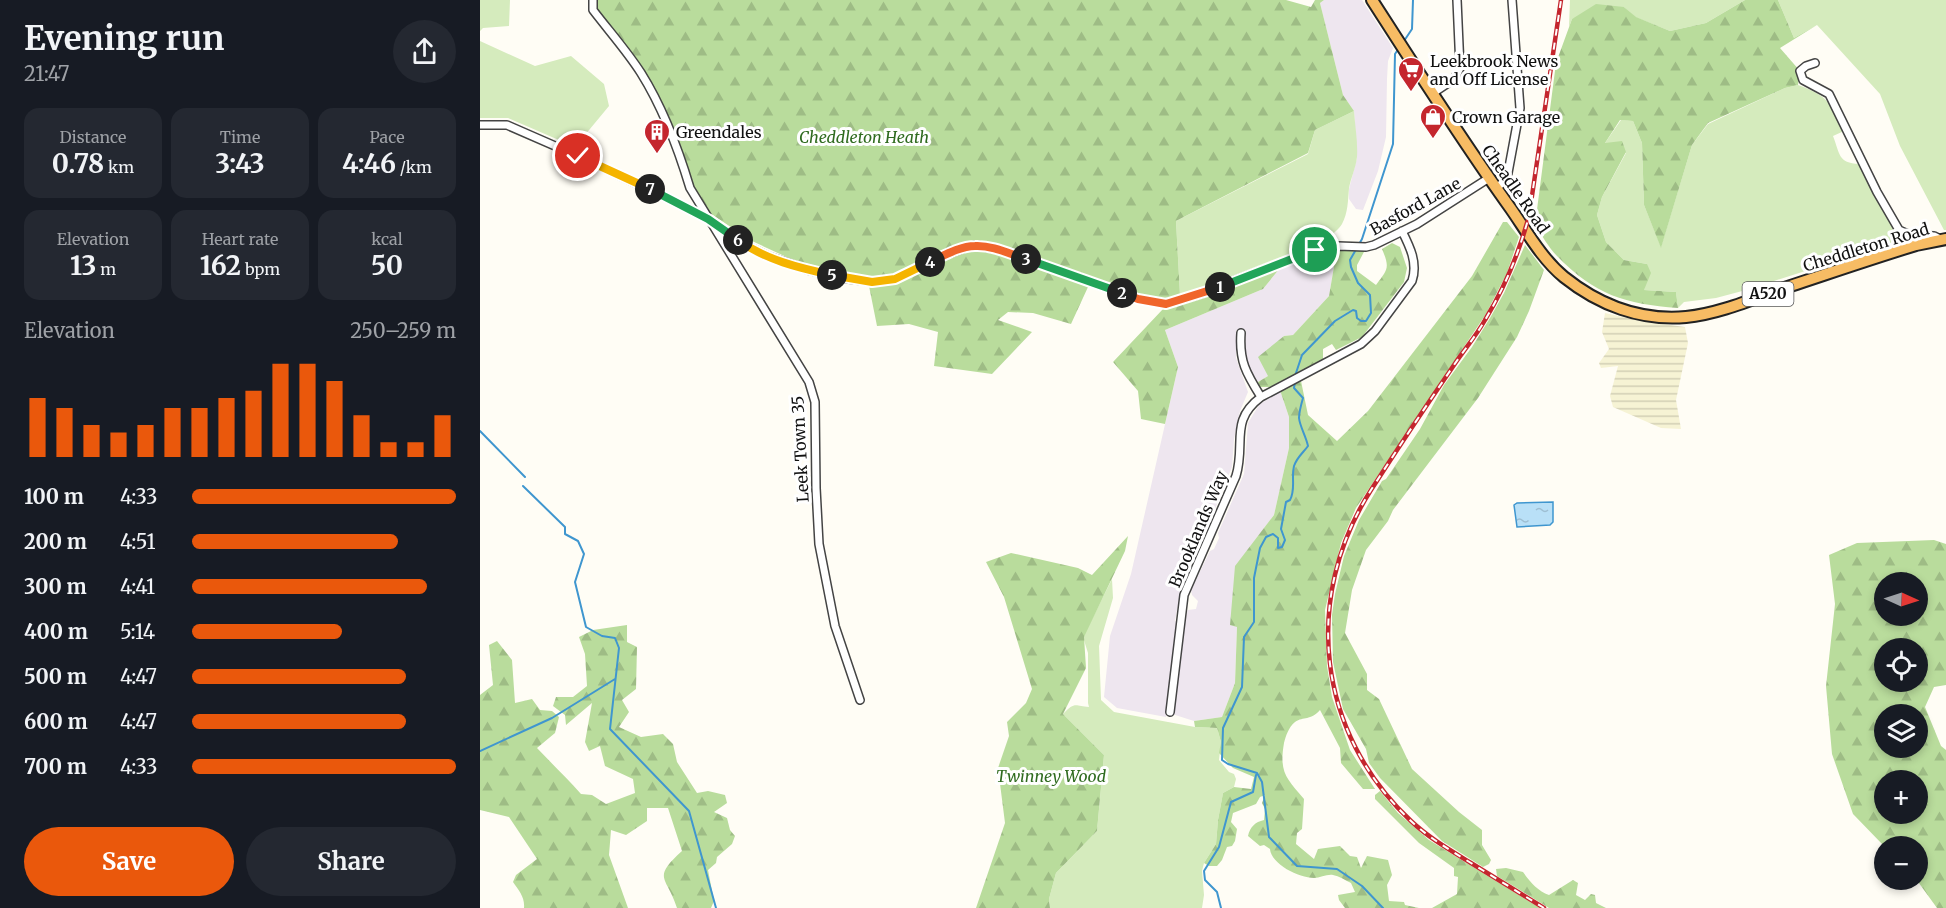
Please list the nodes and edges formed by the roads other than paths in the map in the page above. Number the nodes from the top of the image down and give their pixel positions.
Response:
1 (593, 0) edge
2 (1372, 0) edge
3 (1457, 0) edge
4 (1512, 0) edge
5 (1815, 63) dead end
6 (1432, 93) junction
7 (480, 125) edge
8 (1489, 178) junction
9 (1496, 189) junction
10 (708, 219) junction
11 (1402, 231) junction
12 (1944, 239) edge
13 (1588, 294) joint
14 (1241, 333) dead end
15 (1261, 397) junction
16 (860, 700) dead end
17 (1170, 712) dead end

1 - 10 street, Leek Town 35
2 - 6 highway, Cheadle Road / A520
3 - 6 street
4 - 9 street
5 - 12 street
6 - 8 highway, Cheadle Road / A520
7 - 10 street, Basford Lane
8 - 9 highway, Cheadle Road / A520
8 - 11 street, Basford Lane
9 - 13 highway, Cheadle Road / A520
10 - 11 street, Basford Lane
10 - 16 street, Leek Town 35
11 - 15 street, Brooklands Way
12 - 13 highway, Cheddleton Road / A520
14 - 15 street
15 - 17 street, Brooklands Way

